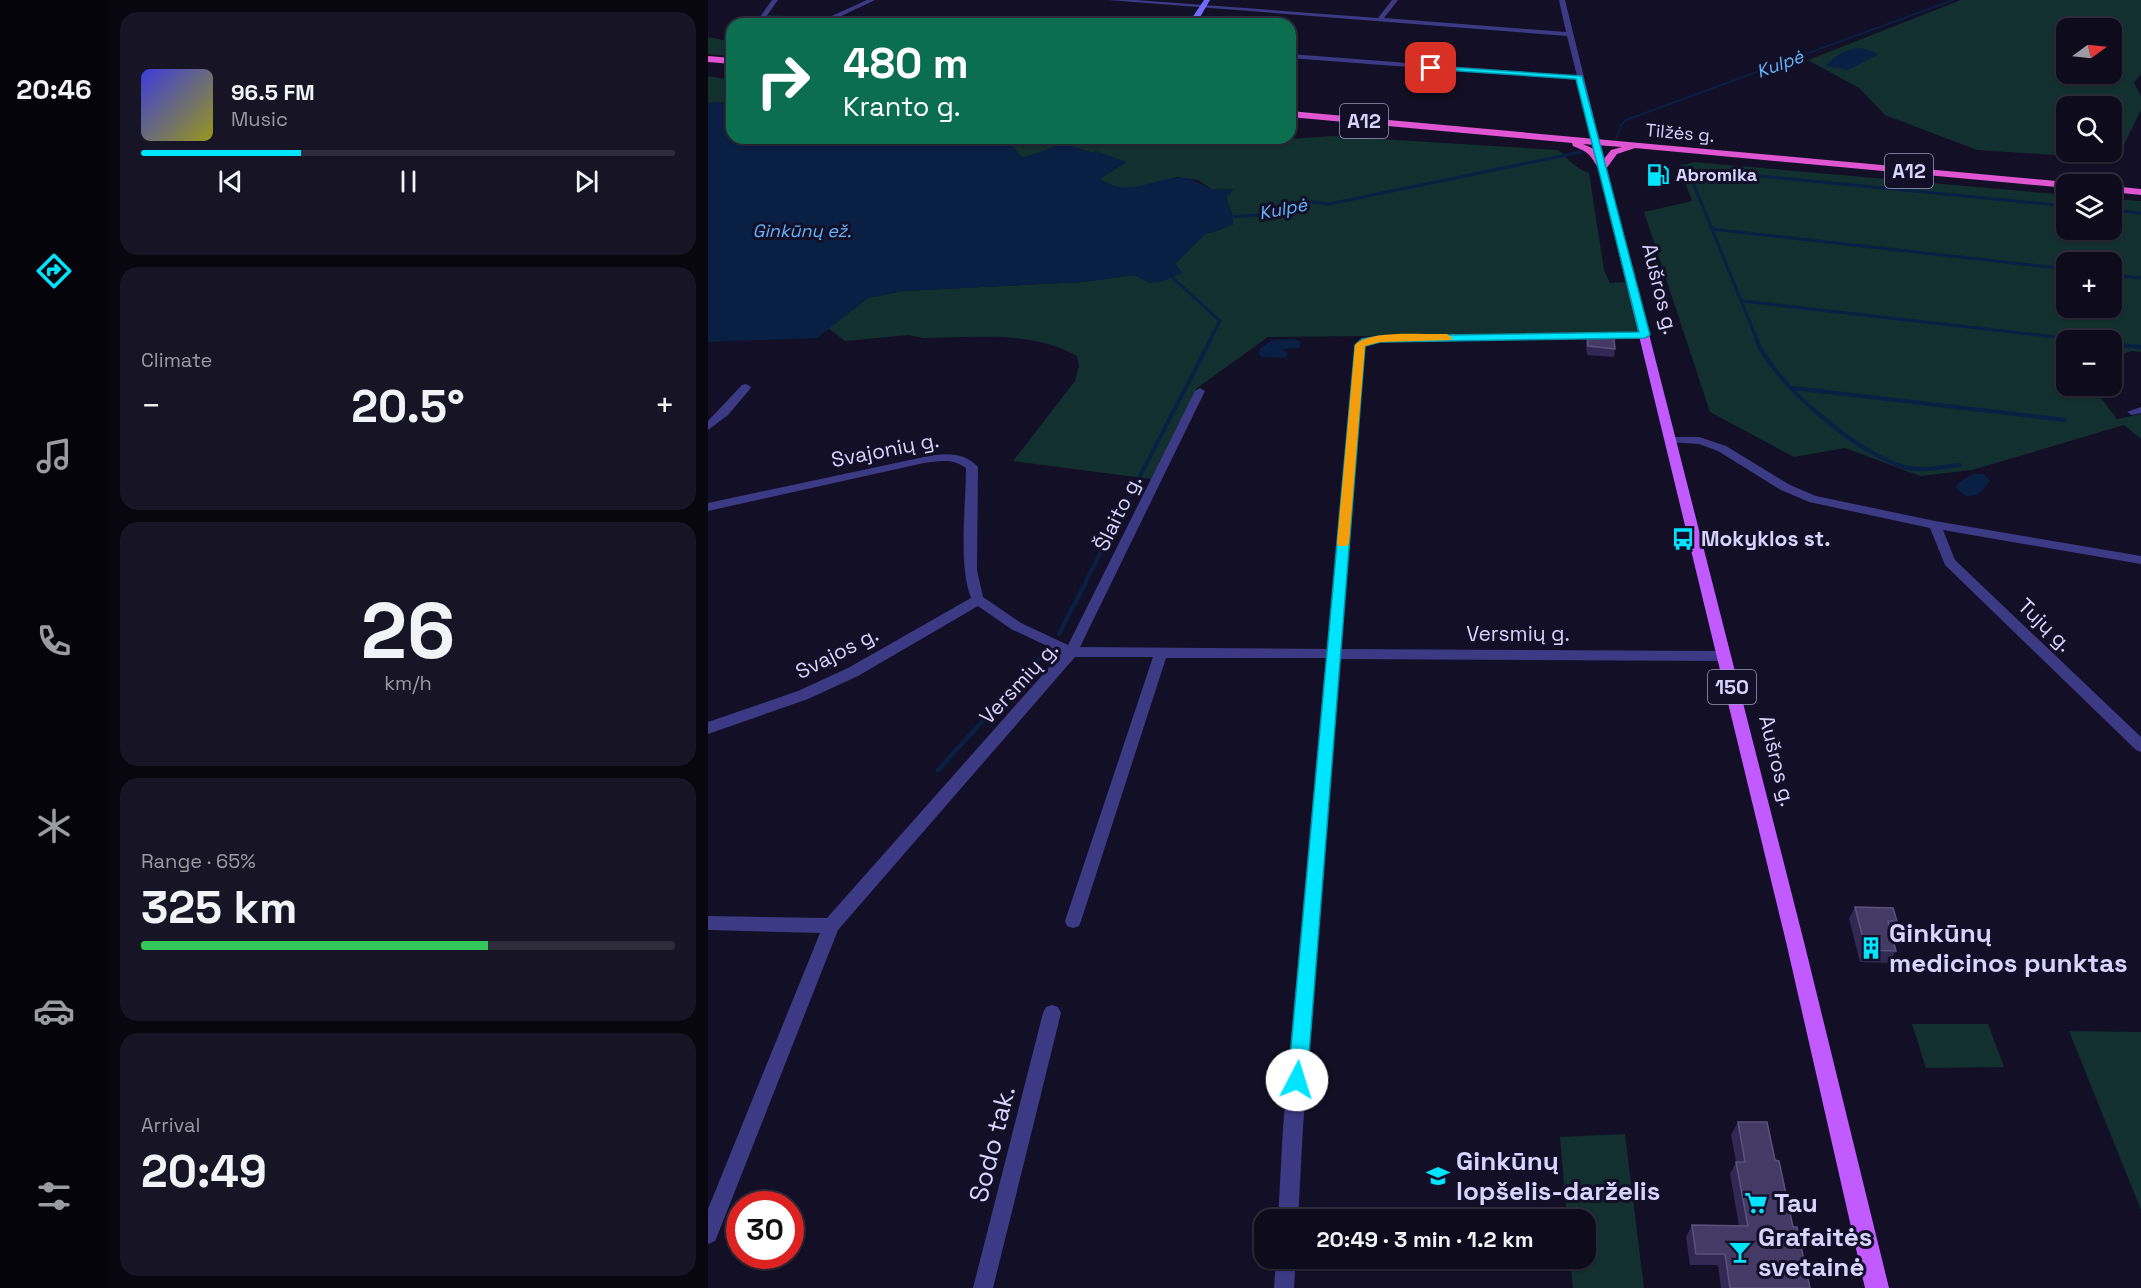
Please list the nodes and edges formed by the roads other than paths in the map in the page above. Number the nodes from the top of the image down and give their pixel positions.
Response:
1 (775, 0) edge
2 (872, 0) edge
3 (1111, 0) edge
4 (1395, 0) edge
5 (1562, 0) edge
6 (1205, 3) edge
7 (762, 18) edge
8 (830, 18) edge
9 (1196, 18) edge
10 (1380, 20) junction
11 (1570, 34) junction
12 (1296, 56) edge
13 (708, 59) edge
14 (726, 60) edge
15 (1580, 78) junction
16 (1296, 115) edge
17 (1556, 139) junction
18 (1596, 142) junction
19 (1644, 147) junction
20 (1603, 167) junction
21 (2056, 184) edge
22 (2122, 190) edge
23 (2141, 192) edge
24 (1645, 335) junction
25 (746, 387) dead end
26 (1200, 391) dead end
27 (708, 427) edge
28 (1671, 440) junction
29 (708, 507) edge
30 (1935, 525) junction
31 (2141, 560) edge
32 (978, 600) junction
33 (1071, 652) junction
34 (1161, 653) junction
35 (1334, 654) junction
36 (1724, 656) junction
37 (708, 728) edge
38 (2141, 746) edge
39 (1073, 921) dead end
40 (708, 923) edge
41 (831, 926) junction
42 (1052, 1013) dead end
43 (1289, 1209) edge
44 (708, 1234) edge
45 (1285, 1269) edge
46 (983, 1288) edge
47 (1284, 1288) edge
48 (1877, 1288) edge

1 - 7 street
2 - 8 street
3 - 6 street
4 - 10 street
5 - 11 street
6 - 9 main road
6 - 10 street
10 - 11 street
11 - 15 street
12 - 15 street
13 - 14 highway
15 - 18 street
16 - 17 highway, Tilžės g. / A12
17 - 18 highway, Tilžės g. / A12
17 - 20 highway
18 - 19 highway, Tilžės g. / A12
18 - 20 main road, Aušros g. / 150
19 - 20 highway
19 - 21 highway, Tilžės g. / A12
20 - 24 main road, Aušros g. / 150
22 - 23 highway
24 - 28 main road, Aušros g. / 150
24 - 35 street
25 - 27 street
26 - 33 street, Šlaito g.
28 - 30 street
28 - 36 main road, Aušros g. / 150
29 - 32 street, Svajonių g.
30 - 31 street
30 - 38 street, Tujų g.
32 - 33 street
32 - 37 street, Svajos g.
33 - 34 street, Versmių g.
33 - 41 street, Versmių g.
34 - 35 street, Versmių g.
34 - 39 street
35 - 36 street, Versmių g.
35 - 43 street
36 - 48 main road, Aušros g. / 150
40 - 41 street
41 - 44 street, Versmių g.
42 - 46 street, Sodo tak.
45 - 47 street

